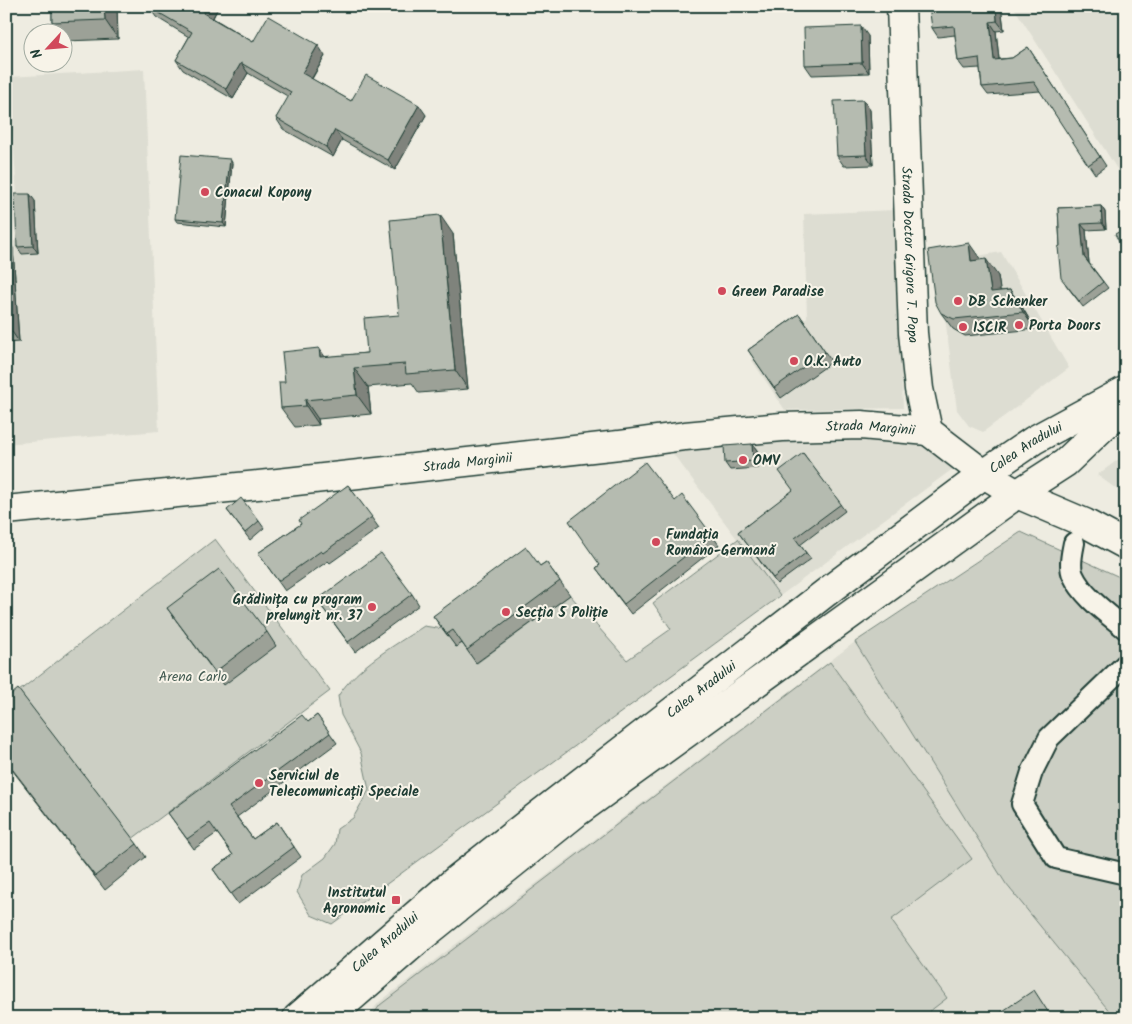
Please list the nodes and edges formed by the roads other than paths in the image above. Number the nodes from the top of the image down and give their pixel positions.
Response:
1 (901, 6) edge
2 (1126, 390) edge
3 (1126, 405) edge
4 (928, 431) junction
5 (984, 474) junction
6 (1018, 494) junction
7 (6, 510) edge
8 (1074, 543) dead end
9 (1126, 545) edge
10 (1126, 629) edge
11 (1126, 664) edge
12 (1126, 874) edge
13 (297, 1018) edge
14 (328, 1018) edge

1 - 4 main road, Strada Doctor Grigore T. Popa
2 - 5 main road, Calea Aradului
3 - 6 main road, Calea Aradului
4 - 5 main road
4 - 7 main road, Strada Marginii
5 - 6 main road
5 - 13 main road, Calea Aradului
6 - 9 main road
6 - 14 main road, Calea Aradului
8 - 10 street
11 - 12 street

